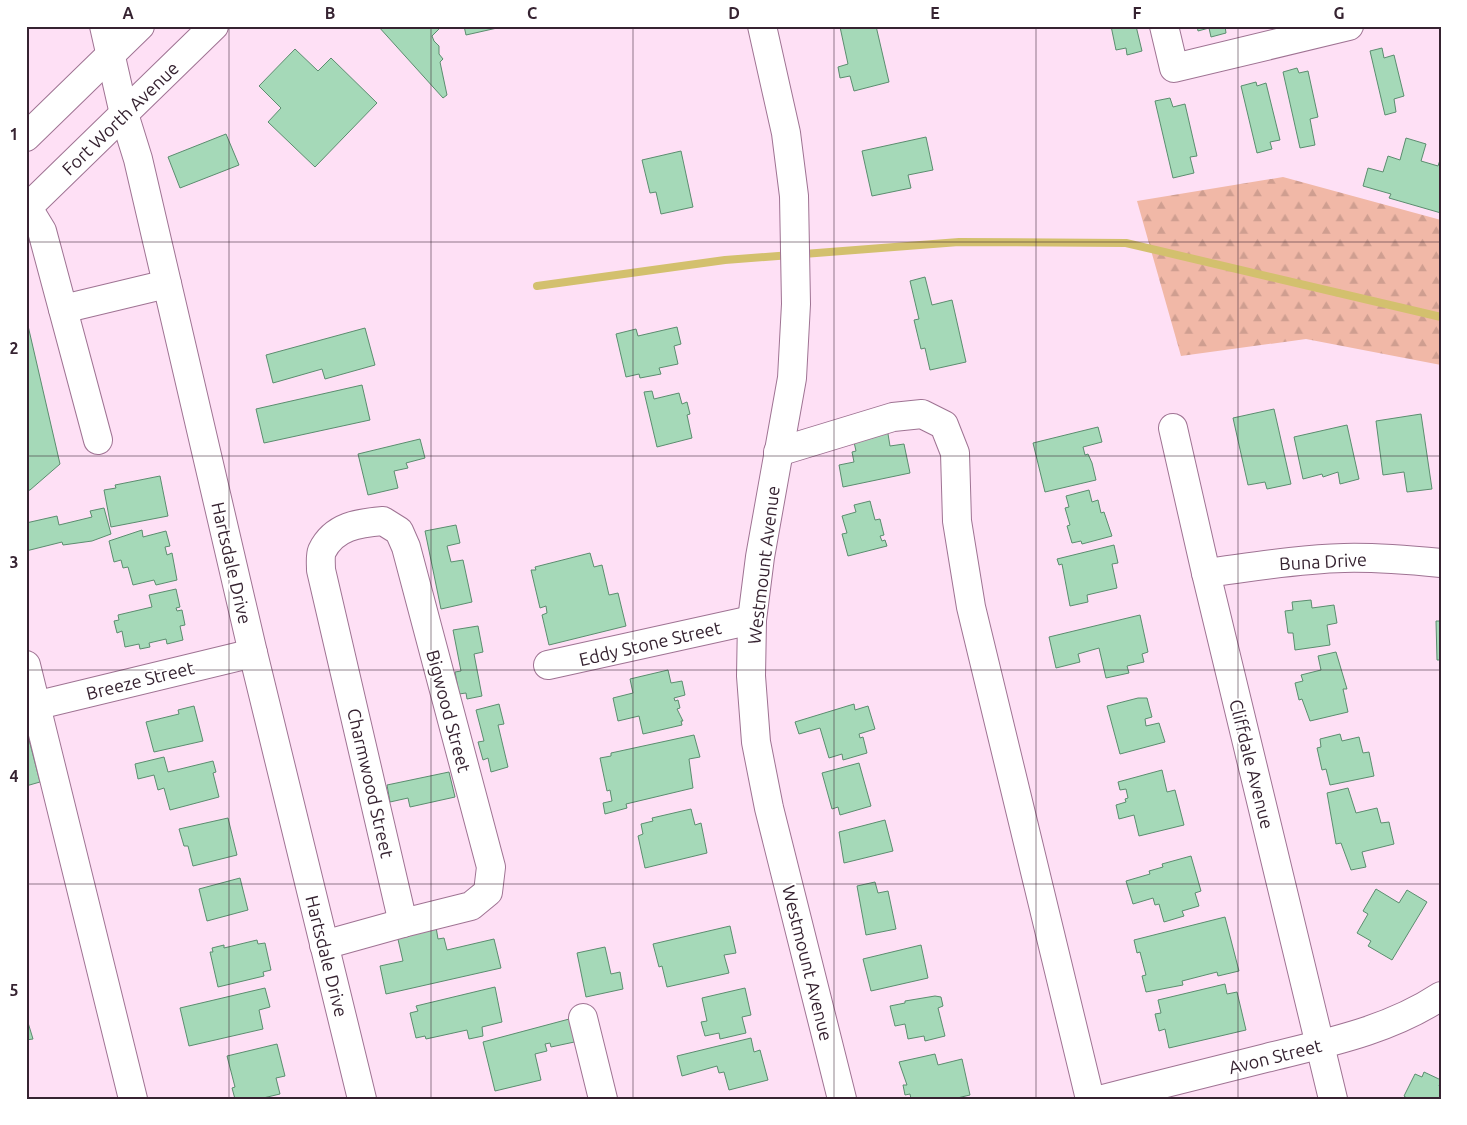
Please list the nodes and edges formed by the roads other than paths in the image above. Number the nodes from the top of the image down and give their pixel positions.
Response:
1 (104, 26) edge
2 (140, 26) edge
3 (214, 26) edge
4 (762, 26) edge
5 (1164, 26) edge
6 (1349, 26) edge
7 (110, 56) junction
8 (124, 114) junction
9 (28, 132) edge
10 (27, 208) edge
11 (168, 284) junction
12 (63, 309) junction
13 (1173, 428) dead end
14 (98, 440) dead end
15 (778, 452) junction
16 (322, 552) joint
17 (1441, 563) edge
18 (1206, 573) junction
19 (752, 620) junction
20 (253, 653) junction
21 (26, 665) edge
22 (548, 666) dead end
23 (31, 707) edge
24 (404, 923) junction
25 (324, 944) junction
26 (1441, 996) edge
27 (583, 1018) dead end
28 (1320, 1045) junction
29 (133, 1099) edge
30 (362, 1099) edge
31 (603, 1099) edge
32 (842, 1099) edge
33 (1090, 1099) edge
34 (1103, 1099) edge
35 (1333, 1099) edge

1 - 7 street, Hartsdale Drive
2 - 7 street
3 - 8 street, Fort Worth Avenue
4 - 15 street, Westmount Avenue
5 - 6 street
7 - 8 street, Hartsdale Drive
7 - 9 street
8 - 10 street, Fort Worth Avenue
8 - 11 street, Hartsdale Drive
10 - 12 street
11 - 12 street
11 - 20 street, Hartsdale Drive
12 - 14 street
13 - 18 street, Cliffdale Avenue
15 - 19 street, Westmount Avenue
15 - 33 street
16 - 24 street, Charmwood Street
16 - 24 street, Bigwood Street
17 - 18 street, Buna Drive
18 - 28 street, Cliffdale Avenue
19 - 22 street, Eddy Stone Street
19 - 32 street, Westmount Avenue
20 - 23 street, Breeze Street
20 - 25 street, Hartsdale Drive
21 - 23 street
23 - 29 street
24 - 25 street
25 - 30 street, Hartsdale Drive
26 - 28 street, Avon Street
27 - 31 street
28 - 34 street, Avon Street
28 - 35 street, Cliffdale Avenue

